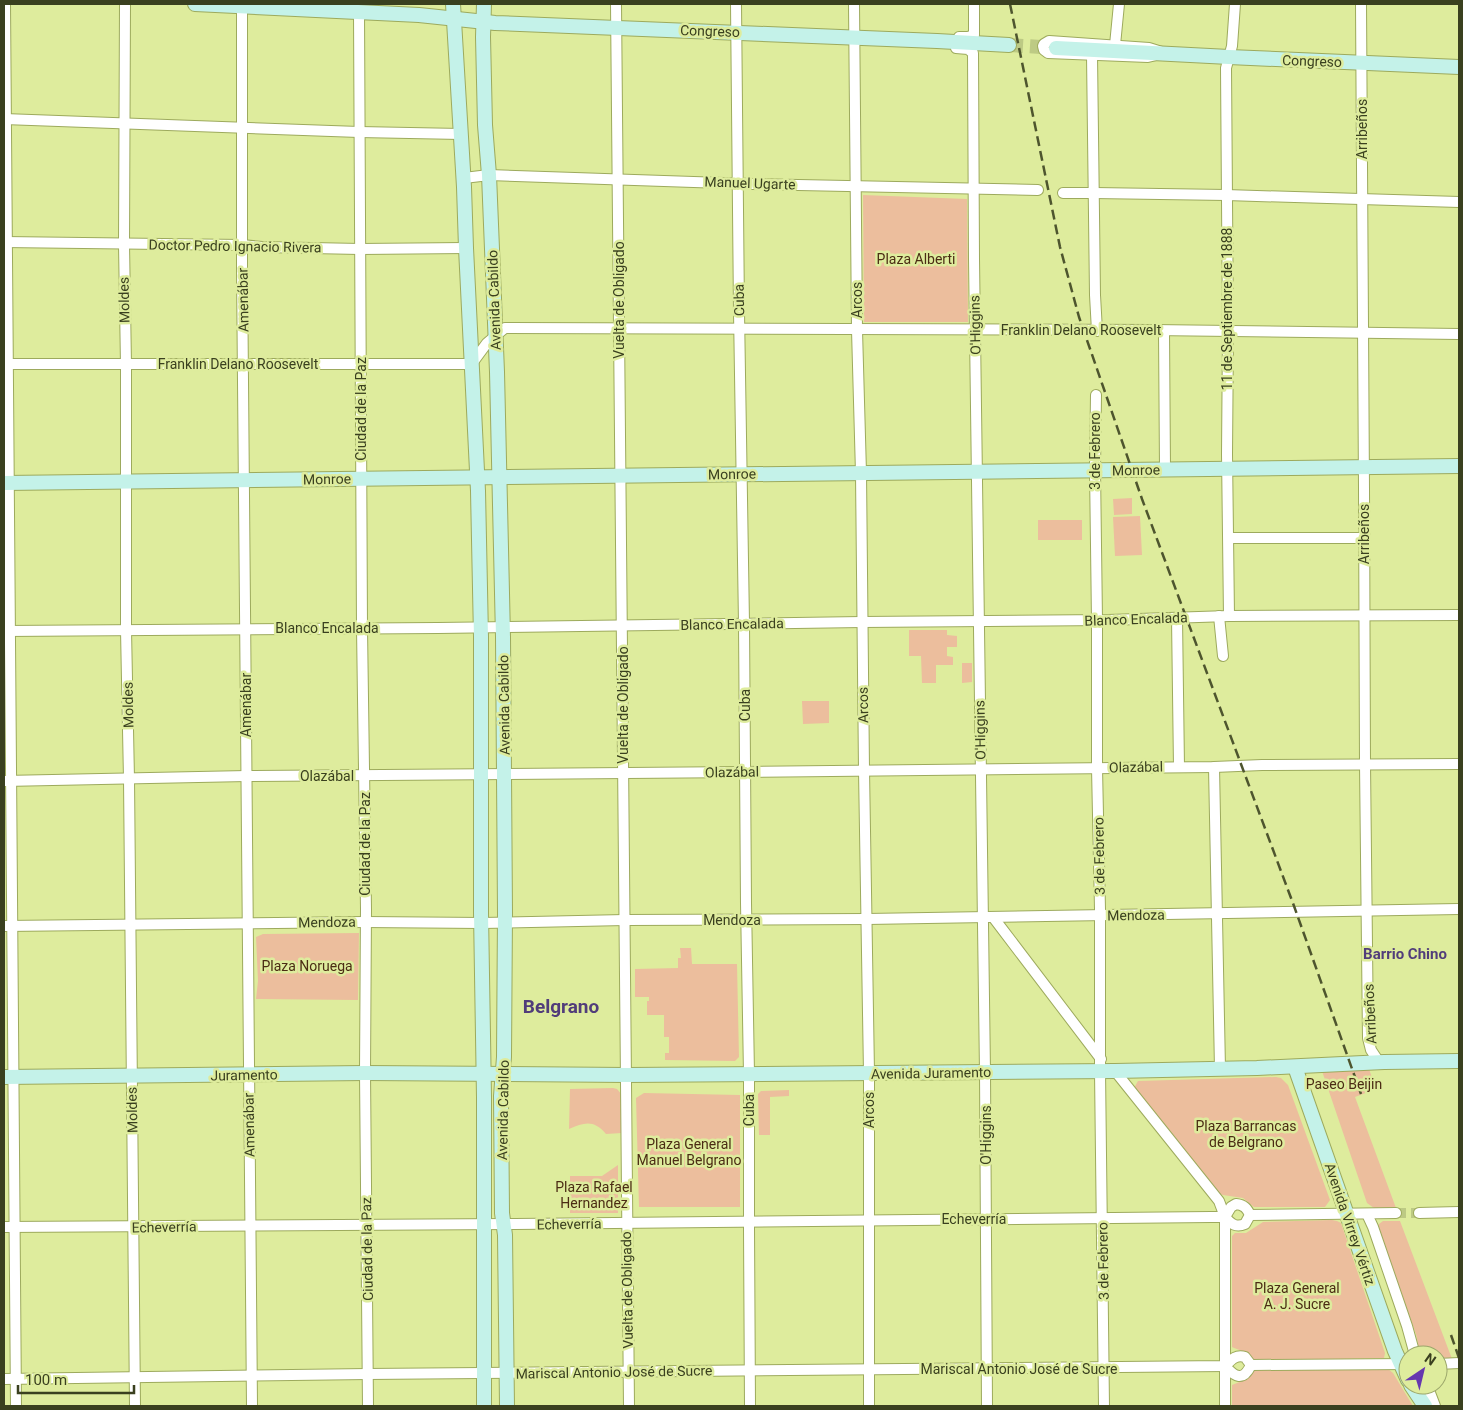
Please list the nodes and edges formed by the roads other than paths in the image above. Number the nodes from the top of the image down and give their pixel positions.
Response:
1 (5, 4) edge
2 (125, 4) edge
3 (195, 4) edge
4 (484, 4) edge
5 (616, 4) edge
6 (736, 4) edge
7 (854, 4) edge
8 (974, 4) edge
9 (1119, 4) edge
10 (1235, 4) edge
11 (1361, 4) edge
12 (242, 5) edge
13 (317, 6) edge
14 (453, 11) edge
15 (359, 12) junction
16 (478, 21) junction
17 (616, 27) junction
18 (736, 33) junction
19 (854, 38) junction
20 (937, 41) junction
21 (1009, 45) tunnel mouth
22 (1115, 45) junction
23 (1056, 48) tunnel mouth
24 (973, 53) joint
25 (1165, 54) junction
26 (1092, 55) junction
27 (1229, 57) junction
28 (1362, 63) junction
29 (1459, 67) edge
30 (5, 119) edge
31 (124, 124) junction
32 (242, 128) junction
33 (359, 132) junction
34 (461, 134) junction
35 (489, 175) junction
36 (464, 178) junction
37 (618, 179) junction
38 (738, 183) junction
39 (855, 186) junction
40 (974, 188) junction
41 (1038, 190) dead end
42 (1094, 192) junction
43 (1063, 193) dead end
44 (1226, 195) junction
45 (1362, 199) junction
46 (1459, 202) edge
47 (5, 242) edge
48 (124, 244) junction
49 (242, 246) junction
50 (466, 248) junction
51 (360, 249) junction
52 (619, 328) junction
53 (739, 329) junction
54 (976, 329) junction
55 (857, 330) junction
56 (1097, 330) junction
57 (1164, 331) junction
58 (1228, 332) junction
59 (1364, 332) junction
60 (1459, 334) edge
61 (495, 335) junction
62 (477, 356) junction
63 (361, 363) junction
64 (6, 364) edge
65 (126, 364) junction
66 (244, 364) junction
67 (1096, 395) dead end
68 (1459, 466) edge
69 (1364, 467) junction
70 (1228, 468) junction
71 (1165, 469) junction
72 (1095, 470) junction
73 (977, 472) junction
74 (860, 473) junction
75 (742, 474) junction
76 (620, 476) junction
77 (478, 477) junction
78 (500, 477) junction
79 (361, 479) junction
80 (244, 480) junction
81 (126, 482) junction
82 (6, 483) edge
83 (1228, 538) junction
84 (1364, 538) junction
85 (1459, 615) edge
86 (1224, 616) junction
87 (1364, 616) junction
88 (1177, 618) junction
89 (1097, 620) junction
90 (979, 621) junction
91 (862, 622) junction
92 (744, 623) junction
93 (622, 626) junction
94 (481, 627) junction
95 (503, 627) junction
96 (362, 628) junction
97 (245, 629) junction
98 (126, 630) junction
99 (7, 631) edge
100 (1223, 656) dead end
101 (1365, 764) junction
102 (1459, 764) edge
103 (1214, 766) junction
104 (1179, 767) junction
105 (1097, 768) junction
106 (981, 769) junction
107 (864, 770) junction
108 (745, 772) junction
109 (623, 773) junction
110 (482, 774) junction
111 (505, 774) junction
112 (246, 776) junction
113 (364, 776) junction
114 (130, 779) junction
115 (8, 781) edge
116 (1459, 909) edge
117 (1367, 911) junction
118 (1217, 914) junction
119 (1100, 915) junction
120 (988, 917) junction
121 (625, 920) junction
122 (746, 920) junction
123 (867, 920) junction
124 (365, 922) junction
125 (248, 923) junction
126 (482, 923) junction
127 (504, 923) junction
128 (130, 924) junction
129 (8, 926) edge
130 (1459, 1061) edge
131 (1379, 1062) junction
132 (1100, 1065) junction
133 (1295, 1067) junction
134 (1220, 1069) junction
135 (1115, 1071) junction
136 (985, 1072) junction
137 (365, 1073) junction
138 (869, 1073) junction
139 (492, 1074) junction
140 (750, 1074) junction
141 (248, 1075) junction
142 (627, 1075) junction
143 (132, 1076) junction
144 (8, 1077) edge
145 (1459, 1212) edge
146 (1347, 1213) junction
147 (1396, 1213) tunnel mouth
148 (1419, 1213) tunnel mouth
149 (1367, 1214) junction
150 (1250, 1215) junction
151 (1224, 1217) junction
152 (1102, 1218) junction
153 (868, 1220) junction
154 (986, 1220) junction
155 (749, 1222) junction
156 (627, 1223) junction
157 (366, 1224) junction
158 (484, 1224) junction
159 (504, 1224) junction
160 (250, 1226) junction
161 (9, 1227) edge
162 (134, 1228) junction
163 (1412, 1345) edge
164 (1398, 1348) edge
165 (1398, 1364) edge
166 (1251, 1365) junction
167 (1225, 1366) junction
168 (986, 1368) junction
169 (1104, 1368) junction
170 (869, 1370) junction
171 (750, 1371) junction
172 (628, 1372) junction
173 (484, 1373) junction
174 (507, 1373) junction
175 (368, 1374) junction
176 (252, 1376) junction
177 (135, 1378) junction
178 (4, 1379) edge
179 (16, 1379) junction
180 (1418, 1395) edge
181 (16, 1406) edge
182 (135, 1406) edge
183 (252, 1406) edge
184 (368, 1406) edge
185 (484, 1406) edge
186 (507, 1406) edge
187 (629, 1406) edge
188 (750, 1406) edge
189 (869, 1406) edge
190 (987, 1406) edge
191 (1104, 1406) edge
192 (1225, 1406) edge
193 (1425, 1406) edge

1 - 30 street
2 - 31 street, Moldes
3 - 12 main road, Congreso
4 - 16 main road, Avenida Cabildo
5 - 17 street, Vuelta de Obligado
6 - 18 street, Cuba
7 - 19 street, Arcos
8 - 20 street, Congreso
9 - 22 street
10 - 27 street, 11 de Septiembre de 1888
11 - 28 street, Arribeños
12 - 13 main road, Congreso
12 - 32 street, Amenábar
13 - 15 main road, Congreso
14 - 15 main road, Congreso
14 - 16 main road, Congreso
14 - 34 main road, Avenida Cabildo
15 - 33 street, Ciudad de la Paz
16 - 17 main road, Congreso
16 - 35 main road, Avenida Cabildo
17 - 18 main road, Congreso
17 - 37 street, Vuelta de Obligado
18 - 19 main road, Congreso
18 - 38 street, Cuba
19 - 20 main road, Congreso
19 - 39 street, Arcos
20 - 21 main road, Congreso
20 - 24 street, Congreso
22 - 25 street, Congreso
22 - 26 street, Congreso
23 - 25 main road, Congreso
24 - 40 street, O'Higgins
25 - 26 street, Congreso
25 - 27 main road, Congreso
26 - 42 street
27 - 28 main road, Congreso
27 - 44 street, 11 de Septiembre de 1888
28 - 29 main road, Congreso
28 - 45 street, Arribeños
30 - 31 street
30 - 47 street
31 - 32 street
31 - 48 street, Moldes
32 - 33 street
32 - 49 street, Amenábar
33 - 34 street
33 - 51 street, Ciudad de la Paz
34 - 36 main road, Avenida Cabildo
35 - 36 street, Manuel Ugarte
35 - 37 street, Manuel Ugarte
35 - 61 main road, Avenida Cabildo
36 - 50 main road, Avenida Cabildo
37 - 38 street, Manuel Ugarte
37 - 52 street, Vuelta de Obligado
38 - 39 street, Manuel Ugarte
38 - 53 street, Cuba
39 - 40 street, Manuel Ugarte
39 - 55 street, Arcos
40 - 41 street, Manuel Ugarte
40 - 54 street, O'Higgins
42 - 43 street
42 - 44 street
42 - 56 street
44 - 45 street
44 - 58 street, 11 de Septiembre de 1888
45 - 46 street
45 - 59 street, Arribeños
47 - 48 street, Doctor Pedro Ignacio Rivera
47 - 64 street
48 - 49 street, Doctor Pedro Ignacio Rivera
48 - 65 street, Moldes
49 - 51 street, Doctor Pedro Ignacio Rivera
49 - 66 street, Amenábar
50 - 51 street, Doctor Pedro Ignacio Rivera
50 - 62 main road, Avenida Cabildo
51 - 63 street, Ciudad de la Paz
52 - 53 street, Franklin Delano Roosevelt
52 - 61 street, Franklin Delano Roosevelt
52 - 76 street, Vuelta de Obligado
53 - 55 street, Franklin Delano Roosevelt
53 - 75 street, Cuba
54 - 55 street, Franklin Delano Roosevelt
54 - 56 street, Franklin Delano Roosevelt
54 - 73 street, O'Higgins
55 - 74 street, Arcos
56 - 57 street, Franklin Delano Roosevelt
57 - 58 street, Franklin Delano Roosevelt
57 - 71 street
58 - 59 street, Franklin Delano Roosevelt
58 - 70 street, 11 de Septiembre de 1888
59 - 60 street, Franklin Delano Roosevelt
59 - 69 street, Arribeños
61 - 62 street
61 - 78 main road, Avenida Cabildo
62 - 63 street, Franklin Delano Roosevelt
62 - 77 main road, Avenida Cabildo
63 - 66 street, Franklin Delano Roosevelt
63 - 79 street, Ciudad de la Paz
64 - 65 street, Franklin Delano Roosevelt
64 - 82 street
65 - 66 street, Franklin Delano Roosevelt
65 - 81 street, Moldes
66 - 80 street, Amenábar
67 - 72 street, 3 de Febrero
68 - 69 main road, Monroe
69 - 70 main road, Monroe
69 - 84 street, Arribeños
70 - 71 main road, Monroe
70 - 83 street, 11 de Septiembre de 1888
71 - 72 main road, Monroe
72 - 73 main road, Monroe
72 - 89 street, 3 de Febrero
73 - 74 main road, Monroe
73 - 90 street, O'Higgins
74 - 75 main road, Monroe
74 - 91 street, Arcos
75 - 76 main road, Monroe
75 - 92 street, Cuba
76 - 78 main road, Monroe
76 - 93 street, Vuelta de Obligado
77 - 78 main road, Monroe
77 - 79 main road, Monroe
77 - 94 main road, Avenida Cabildo
78 - 95 main road, Avenida Cabildo
79 - 80 main road, Monroe
79 - 96 street, Ciudad de la Paz
80 - 81 main road, Monroe
80 - 97 street, Amenábar
81 - 82 main road, Monroe
81 - 98 street, Moldes
82 - 99 street
83 - 84 street
83 - 86 street, 11 de Septiembre de 1888
84 - 87 street, Arribeños
85 - 87 street, Blanco Encalada
86 - 87 street, Blanco Encalada
86 - 88 street, Blanco Encalada
86 - 100 street, 11 de Septiembre de 1888
87 - 101 street, Arribeños
88 - 89 street, Blanco Encalada
88 - 104 street
89 - 90 street, Blanco Encalada
89 - 105 street, 3 de Febrero
90 - 91 street, Blanco Encalada
90 - 106 street, O'Higgins
91 - 92 street, Blanco Encalada
91 - 107 street, Arcos
92 - 93 street, Blanco Encalada
92 - 108 street, Cuba
93 - 95 street, Blanco Encalada
93 - 109 street, Vuelta de Obligado
94 - 95 street, Blanco Encalada
94 - 96 street, Blanco Encalada
94 - 110 main road, Avenida Cabildo
95 - 111 main road, Avenida Cabildo
96 - 97 street, Blanco Encalada
96 - 113 street, Ciudad de la Paz
97 - 98 street, Blanco Encalada
97 - 112 street, Amenábar
98 - 99 street, Blanco Encalada
98 - 114 street, Moldes
99 - 115 street
101 - 102 street, Olazábal
101 - 103 street, Olazábal
101 - 117 street, Arribeños
103 - 104 street, Olazábal
103 - 118 street
104 - 105 street, Olazábal
105 - 106 street, Olazábal
105 - 119 street, 3 de Febrero
106 - 107 street, Olazábal
106 - 120 street, O'Higgins
107 - 108 street, Olazábal
107 - 123 street, Arcos
108 - 109 street, Olazábal
108 - 122 street, Cuba
109 - 111 street, Olazábal
109 - 121 street, Vuelta de Obligado
110 - 111 street, Olazábal
110 - 113 street, Olazábal
110 - 126 main road, Avenida Cabildo
111 - 127 main road, Avenida Cabildo
112 - 113 street, Olazábal
112 - 114 street, Olazábal
112 - 125 street, Amenábar
113 - 124 street, Ciudad de la Paz
114 - 115 street, Olazábal
114 - 128 street, Moldes
115 - 129 street
116 - 117 street, Mendoza
117 - 118 street, Mendoza
117 - 131 street, Arribeños
118 - 119 street, Mendoza
118 - 134 street
119 - 120 street, Mendoza
119 - 132 street, 3 de Febrero
120 - 123 street, Mendoza
120 - 132 street
120 - 136 street, O'Higgins
121 - 122 street, Mendoza
121 - 127 street, Mendoza
121 - 142 street, Vuelta de Obligado
122 - 123 street, Mendoza
122 - 140 street, Cuba
123 - 138 street, Arcos
124 - 125 street, Mendoza
124 - 126 street, Mendoza
124 - 137 street, Ciudad de la Paz
125 - 128 street, Mendoza
125 - 141 street, Amenábar
126 - 127 street, Mendoza
126 - 139 main road, Avenida Cabildo
127 - 139 main road, Avenida Cabildo
128 - 129 street, Mendoza
128 - 143 street, Moldes
129 - 144 street
130 - 131 main road
131 - 133 main road, Avenida Juramento
132 - 135 main road, Avenida Juramento
132 - 136 main road, Avenida Juramento
132 - 152 street, 3 de Febrero
133 - 134 main road, Avenida Juramento
133 - 146 main road, Avenida Virrey Vértiz
134 - 135 main road, Avenida Juramento
135 - 151 street
136 - 138 main road, Avenida Juramento
136 - 154 street, O'Higgins
137 - 139 main road, Juramento
137 - 141 main road, Juramento
137 - 157 street, Ciudad de la Paz
138 - 140 main road, Avenida Juramento
138 - 153 street, Arcos
139 - 142 main road, Avenida Juramento
139 - 158 main road, Avenida Cabildo
139 - 159 main road, Avenida Cabildo
140 - 142 main road, Avenida Juramento
140 - 155 street, Cuba
141 - 143 main road, Juramento
141 - 160 street, Amenábar
142 - 156 street, Vuelta de Obligado
143 - 144 main road, Juramento
143 - 162 street, Moldes
144 - 161 street
145 - 148 street
146 - 149 street, Echeverría
146 - 150 street, Echeverría
146 - 164 main road, Avenida Virrey Vértiz
147 - 149 street, Echeverría
149 - 163 street, Avenida Virrey Vértiz
150 - 151 street, Echeverría
150 - 151 street, Echeverría
151 - 152 street, Echeverría
151 - 167 street
152 - 154 street, Echeverría
152 - 169 street, 3 de Febrero
153 - 154 street, Echeverría
153 - 155 street, Echeverría
153 - 170 street, Arcos
154 - 168 street, O'Higgins
155 - 156 street, Echeverría
155 - 171 street, Cuba
156 - 159 street, Echeverría
156 - 172 street, Vuelta de Obligado
157 - 158 street, Echeverría
157 - 160 street, Echeverría
157 - 175 street, Ciudad de la Paz
158 - 159 street, Echeverría
158 - 173 main road, Avenida Cabildo
159 - 174 main road, Avenida Cabildo
160 - 162 street, Echeverría
160 - 176 street, Amenábar
161 - 162 street, Echeverría
161 - 179 street
162 - 177 street, Moldes
165 - 166 street, Mariscal Antonio José de Sucre
166 - 167 street, Mariscal Antonio José de Sucre
166 - 167 street, Mariscal Antonio José de Sucre
167 - 169 street, Mariscal Antonio José de Sucre
167 - 192 street
168 - 169 street, Mariscal Antonio José de Sucre
168 - 170 street, Mariscal Antonio José de Sucre
168 - 190 street, O'Higgins
169 - 191 street, 3 de Febrero
170 - 171 street, Mariscal Antonio José de Sucre
170 - 189 street, Arcos
171 - 172 street, Mariscal Antonio José de Sucre
171 - 188 street, Cuba
172 - 174 street, Mariscal Antonio José de Sucre
172 - 187 street, Vuelta de Obligado
173 - 174 street, Mariscal Antonio José de Sucre
173 - 175 street, Mariscal Antonio José de Sucre
173 - 185 main road, Avenida Cabildo
174 - 186 main road, Avenida Cabildo
175 - 176 street, Mariscal Antonio José de Sucre
175 - 184 street, Ciudad de la Paz
176 - 177 street, Mariscal Antonio José de Sucre
176 - 183 street, Amenábar
177 - 179 street, Mariscal Antonio José de Sucre
177 - 182 street, Moldes
178 - 179 street, Mariscal Antonio José de Sucre
179 - 181 street
180 - 193 main road

